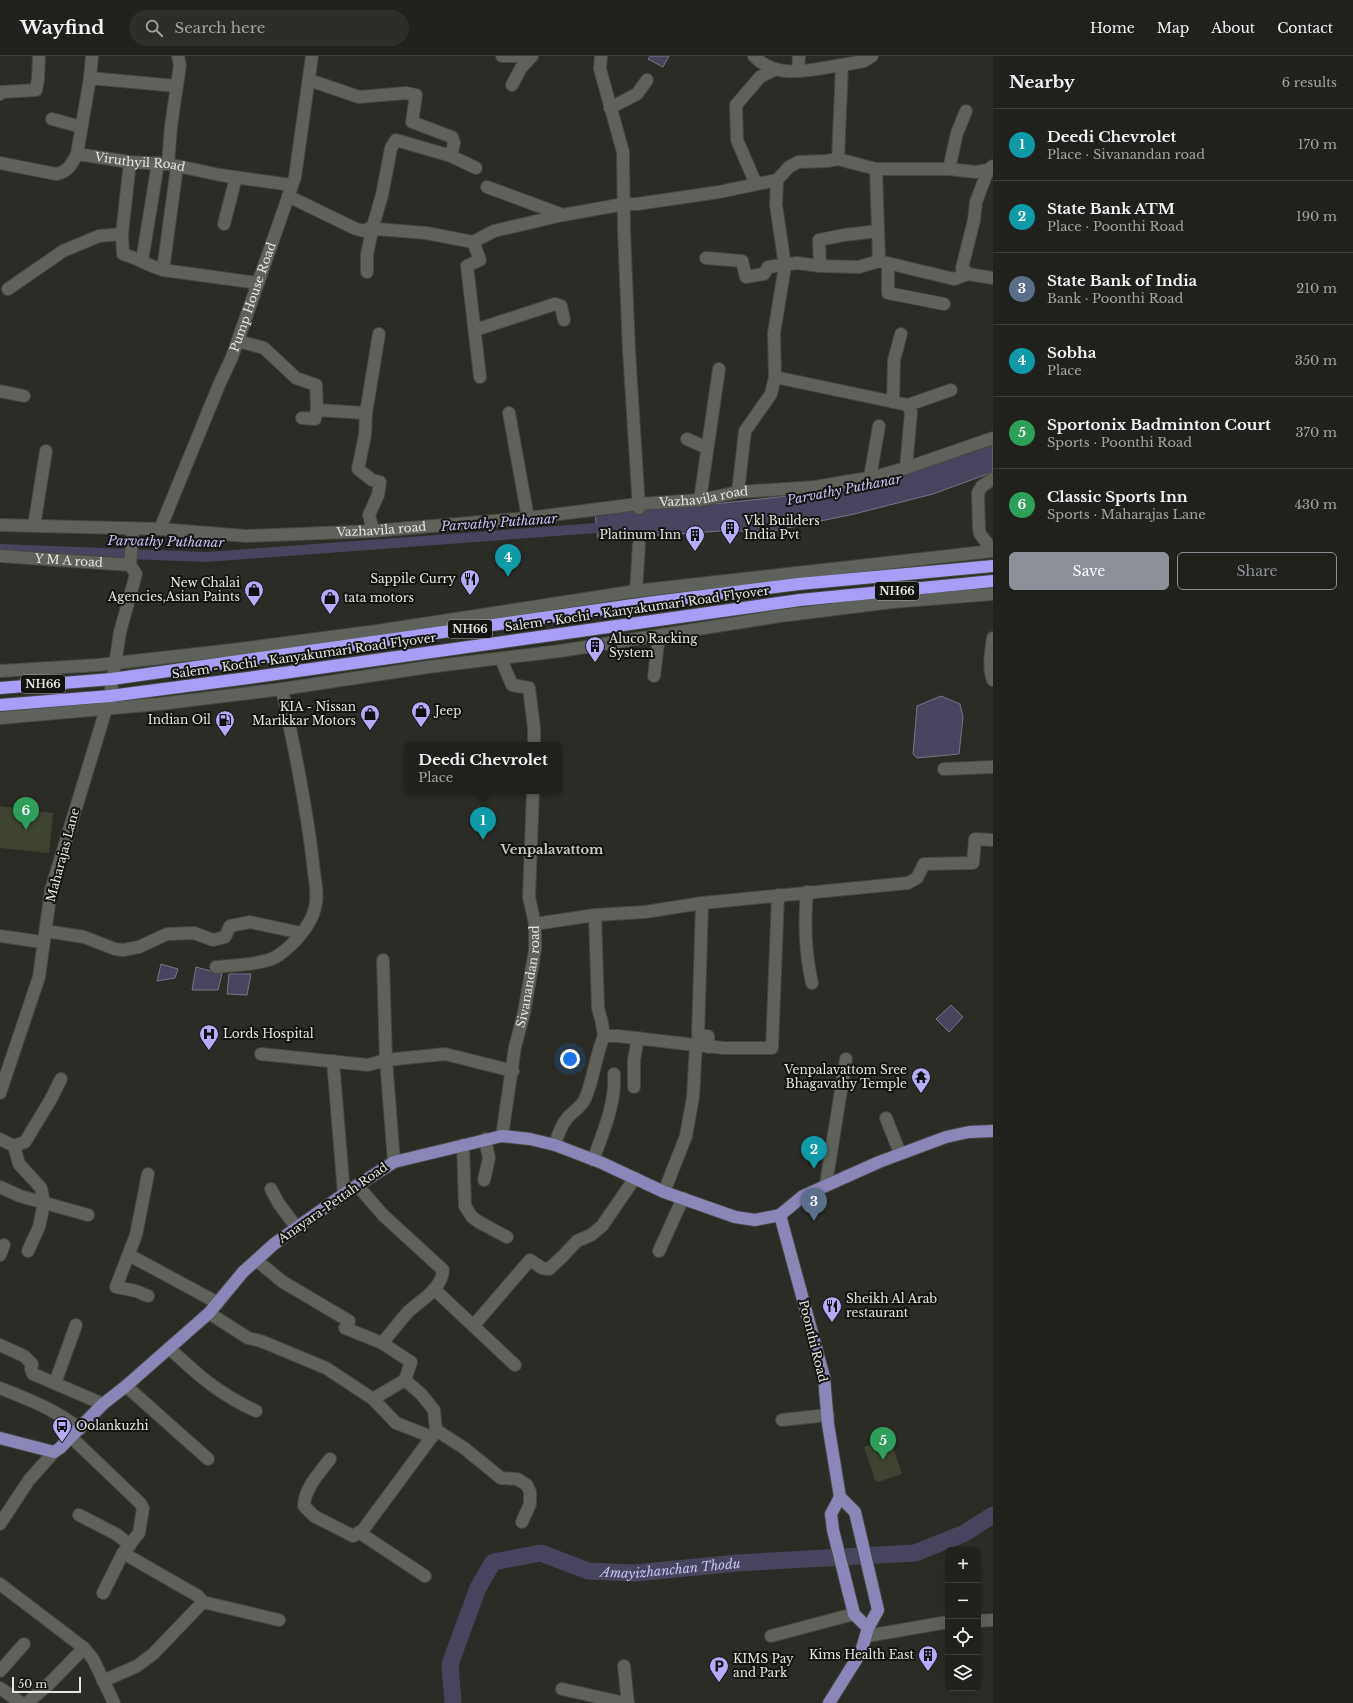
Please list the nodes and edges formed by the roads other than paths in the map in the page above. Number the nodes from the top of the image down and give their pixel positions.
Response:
1 (39, 56) edge
2 (92, 56) edge
3 (178, 56) edge
4 (312, 56) edge
5 (502, 56) edge
6 (519, 56) edge
7 (532, 56) edge
8 (601, 56) edge
9 (754, 56) edge
10 (799, 56) edge
11 (872, 56) edge
12 (842, 65) junction
13 (776, 69) junction
14 (798, 71) junction
15 (90, 78) junction
16 (309, 80) junction
17 (647, 80) dead end
18 (512, 85) dead end
19 (176, 86) junction
20 (0, 94) edge
21 (610, 108) junction
22 (966, 111) dead end
23 (52, 119) dead end
24 (81, 127) junction
25 (77, 154) junction
26 (451, 156) junction
27 (838, 159) junction
28 (130, 162) junction
29 (0, 163) edge
30 (168, 165) junction
31 (476, 168) dead end
32 (876, 168) junction
33 (991, 168) edge
34 (949, 169) junction
35 (236, 177) junction
36 (777, 180) junction
37 (756, 184) junction
38 (487, 187) dead end
39 (289, 190) junction
40 (624, 204) junction
41 (563, 216) junction
42 (224, 224) dead end
43 (373, 226) junction
44 (878, 231) junction
45 (122, 234) junction
46 (473, 242) junction
47 (706, 258) dead end
48 (142, 261) junction
49 (883, 263) junction
50 (785, 266) junction
51 (820, 266) junction
52 (163, 270) junction
53 (367, 272) dead end
54 (968, 274) junction
55 (993, 278) edge
56 (258, 283) junction
57 (8, 289) dead end
58 (944, 304) dead end
59 (564, 320) dead end
60 (475, 330) junction
61 (379, 334) dead end
62 (901, 334) dead end
63 (238, 341) junction
64 (719, 369) dead end
65 (480, 377) dead end
66 (775, 377) junction
67 (951, 390) dead end
68 (0, 391) edge
69 (24, 396) dead end
70 (893, 402) junction
71 (908, 405) junction
72 (317, 410) junction
73 (366, 413) junction
74 (509, 413) dead end
75 (302, 418) dead end
76 (879, 426) dead end
77 (993, 438) edge
78 (687, 439) dead end
79 (706, 448) junction
80 (46, 451) dead end
81 (906, 468) junction
82 (870, 478) junction
83 (993, 479) edge
84 (738, 492) junction
85 (700, 500) junction
86 (639, 506) junction
87 (528, 518) junction
88 (0, 525) edge
89 (34, 526) junction
90 (133, 529) junction
91 (160, 529) junction
92 (373, 531) junction
93 (640, 544) dead end
94 (989, 551) edge
95 (0, 556) edge
96 (993, 566) edge
97 (133, 568) junction
98 (993, 581) edge
99 (636, 591) junction
100 (993, 594) edge
101 (659, 636) junction
102 (993, 638) edge
103 (500, 659) junction
104 (114, 662) junction
105 (0, 671) edge
106 (654, 676) dead end
107 (112, 679) junction
108 (993, 680) edge
109 (0, 688) edge
110 (282, 689) junction
111 (110, 696) junction
112 (0, 705) edge
113 (106, 708) junction
114 (0, 718) edge
115 (534, 742) edge
116 (993, 767) edge
117 (944, 769) dead end
118 (533, 794) edge
119 (993, 840) edge
120 (807, 892) junction
121 (778, 895) junction
122 (702, 903) junction
123 (595, 915) junction
124 (535, 924) junction
125 (301, 933) junction
126 (0, 936) edge
127 (44, 936) junction
128 (383, 960) dead end
129 (216, 967) dead end
130 (812, 983) dead end
131 (604, 1036) junction
132 (638, 1038) junction
133 (702, 1046) junction
134 (261, 1054) dead end
135 (846, 1059) dead end
136 (386, 1060) junction
137 (333, 1061) junction
138 (512, 1071) junction
139 (614, 1074) dead end
140 (61, 1079) dead end
141 (634, 1087) dead end
142 (0, 1094) edge
143 (886, 1118) dead end
144 (993, 1131) edge
145 (502, 1136) junction
146 (0, 1139) edge
147 (485, 1139) junction
148 (463, 1145) junction
149 (555, 1145) junction
150 (14, 1146) junction
151 (900, 1153) junction
152 (593, 1160) junction
153 (394, 1162) junction
154 (148, 1174) dead end
155 (635, 1178) junction
156 (484, 1180) dead end
157 (826, 1184) junction
158 (357, 1185) junction
159 (0, 1187) edge
160 (271, 1189) dead end
161 (664, 1192) junction
162 (344, 1194) junction
163 (683, 1198) junction
164 (44, 1203) junction
165 (88, 1215) dead end
166 (780, 1215) junction
167 (297, 1228) junction
168 (507, 1237) dead end
169 (28, 1251) dead end
170 (659, 1251) dead end
171 (129, 1255) junction
172 (256, 1260) junction
173 (434, 1289) junction
174 (148, 1296) dead end
175 (218, 1303) junction
176 (209, 1313) junction
177 (76, 1325) dead end
178 (474, 1325) junction
179 (382, 1343) junction
180 (0, 1344) edge
181 (169, 1348) junction
182 (515, 1365) dead end
183 (405, 1380) junction
184 (55, 1384) junction
185 (126, 1386) junction
186 (0, 1388) edge
187 (372, 1398) junction
188 (103, 1404) junction
189 (256, 1411) dead end
190 (828, 1415) junction
191 (782, 1420) dead end
192 (80, 1428) junction
193 (434, 1433) junction
194 (71, 1437) junction
195 (0, 1438) edge
196 (54, 1452) junction
197 (330, 1459) dead end
198 (208, 1460) dead end
199 (840, 1496) junction
200 (79, 1515) dead end
201 (522, 1522) dead end
202 (0, 1524) edge
203 (360, 1533) junction
204 (126, 1549) junction
205 (425, 1576) dead end
206 (0, 1584) edge
207 (103, 1593) dead end
208 (204, 1602) junction
209 (852, 1608) junction
210 (279, 1620) dead end
211 (993, 1620) edge
212 (981, 1621) edge
213 (945, 1622) edge
214 (867, 1632) junction
215 (771, 1636) dead end
216 (24, 1644) dead end
217 (84, 1648) junction
218 (624, 1666) dead end
219 (0, 1671) edge
220 (103, 1681) junction
221 (0, 1688) edge
222 (562, 1689) dead end
223 (22, 1703) edge
224 (27, 1703) edge
225 (114, 1703) edge
226 (625, 1703) edge
227 (628, 1703) edge
228 (829, 1703) edge

1 - 20 street
2 - 15 street
3 - 19 street
4 - 16 street, Pump House Road
5 - 6 street
7 - 18 street
8 - 21 street
9 - 13 street
10 - 14 street
11 - 12 street
12 - 14 street
12 - 27 street
13 - 14 street
13 - 37 street
15 - 19 street
15 - 24 street
16 - 26 street
16 - 39 street, Pump House Road
17 - 21 street
19 - 30 street
21 - 40 street
22 - 34 street
23 - 24 street
24 - 25 street
25 - 28 street, Viruthyil Road
25 - 29 street
26 - 31 street
26 - 43 street
27 - 32 street
27 - 36 street
28 - 30 street, Viruthyil Road
28 - 45 street
30 - 35 street, Viruthyil Road
30 - 48 street
30 - 52 street
32 - 34 street
32 - 44 street
33 - 34 street
33 - 54 street
35 - 39 street, Viruthyil Road
35 - 42 street
36 - 37 street
36 - 50 street
37 - 40 street
38 - 41 street
39 - 43 street, Viruthyil Road
39 - 56 street, Pump House Road
40 - 41 street
40 - 86 street
41 - 46 street
43 - 46 street, Viruthyil Road
43 - 53 street
44 - 49 street
44 - 51 street
45 - 48 street
45 - 57 street
46 - 60 street
47 - 50 street
48 - 52 street
49 - 51 street
49 - 54 street
49 - 58 street
50 - 51 street
50 - 66 street
52 - 56 street
54 - 55 street
56 - 63 street, Pump House Road
59 - 60 street
60 - 65 street
61 - 73 street
62 - 70 street
63 - 72 street
63 - 91 street, Pump House Road
64 - 79 street
66 - 70 street
66 - 84 street
67 - 71 street
68 - 69 street
70 - 71 street
71 - 81 street
72 - 73 street
72 - 75 street
73 - 92 street
74 - 87 street
76 - 82 street
77 - 81 street, Vazhavila road
78 - 79 street
79 - 85 street
80 - 89 street
81 - 82 street, Vazhavila road
82 - 84 street, Vazhavila road
83 - 94 street
84 - 85 street, Vazhavila road
85 - 86 street, Vazhavila road
86 - 87 street, Vazhavila road
87 - 92 street, Vazhavila road
88 - 89 street, Vazhavila road
89 - 90 street, Vazhavila road
90 - 91 street, Vazhavila road
90 - 97 street, Maharajas Lane
91 - 92 street, Vazhavila road
93 - 99 street
94 - 99 street
95 - 97 street, Y M A road
96 - 107 highway, Salem - Kochi - Kanyakumari Road Flyover / NH66
97 - 104 street, Maharajas Lane
98 - 111 highway, Salem - Kochi - Kanyakumari Road Flyover / NH66
99 - 104 street
100 - 101 street
101 - 103 street
101 - 106 street
102 - 108 street
103 - 110 street
103 - 115 street
104 - 105 street
104 - 107 street, Maharajas Lane
107 - 109 highway, Salem - Kochi - Kanyakumari Road Flyover / NH66
107 - 111 street, Maharajas Lane
110 - 113 street
110 - 125 street
111 - 112 highway, Salem - Kochi - Kanyakumari Road Flyover / NH66
111 - 113 street, Maharajas Lane
113 - 114 street
113 - 127 street, Maharajas Lane
116 - 117 street
118 - 124 street, Sivanandan road
119 - 120 street
120 - 121 street
120 - 130 street
121 - 122 street
121 - 133 street
122 - 123 street
122 - 133 street
123 - 124 street
123 - 131 street
124 - 138 street, Sivanandan road
125 - 127 street
125 - 129 street
126 - 127 street
127 - 142 street, Maharajas Lane
128 - 136 street
131 - 132 street
131 - 149 street
132 - 133 street
132 - 141 street
133 - 161 street
134 - 137 street
135 - 157 street
136 - 137 street
136 - 138 street
136 - 153 street
137 - 162 street
138 - 145 street, Sivanandan road
139 - 152 street
140 - 150 street
143 - 151 street
144 - 151 main road
145 - 147 main road, Anayara-Pettah Road
145 - 149 main road, Anayara-Pettah Road
146 - 150 street
147 - 148 main road, Anayara-Pettah Road
147 - 156 street
148 - 153 main road, Anayara-Pettah Road
148 - 168 street
149 - 152 main road, Anayara-Pettah Road
150 - 164 street
151 - 157 main road
152 - 155 main road, Anayara-Pettah Road
153 - 158 main road, Anayara-Pettah Road
154 - 171 street
155 - 161 main road, Anayara-Pettah Road
155 - 178 street
157 - 166 main road
158 - 162 main road, Anayara-Pettah Road
158 - 173 street
159 - 164 street
160 - 167 street
161 - 163 main road, Anayara-Pettah Road
162 - 167 main road, Anayara-Pettah Road
163 - 166 main road, Anayara-Pettah Road
163 - 170 street
164 - 165 street
164 - 169 street
166 - 190 main road, Poonthi Road
167 - 172 main road, Anayara-Pettah Road
171 - 174 street
171 - 175 street
172 - 175 main road, Anayara-Pettah Road
172 - 179 street
173 - 178 street
173 - 179 street
175 - 176 main road, Anayara-Pettah Road
176 - 181 main road, Anayara-Pettah Road
176 - 187 street
177 - 184 street
178 - 182 street
179 - 183 street
180 - 184 street
181 - 185 main road, Anayara-Pettah Road
181 - 189 street
183 - 187 street
183 - 193 street
184 - 188 street
185 - 188 main road, Anayara-Pettah Road
185 - 198 street
186 - 192 street
187 - 193 street
188 - 192 main road, Anayara-Pettah Road
190 - 191 street
190 - 199 main road, Poonthi Road
192 - 194 main road, Anayara-Pettah Road
193 - 201 street
193 - 203 street
194 - 196 main road, Anayara-Pettah Road
194 - 204 street
195 - 196 main road
196 - 202 street
197 - 203 street
199 - 209 main road
199 - 214 main road
200 - 204 street
203 - 205 street
204 - 207 street
204 - 208 street
206 - 217 street
208 - 210 street
208 - 220 street
209 - 214 main road
209 - 215 street
211 - 212 street
213 - 214 street
214 - 228 main road
216 - 219 street
217 - 220 street
217 - 224 street
218 - 227 street
220 - 225 street
221 - 223 street
222 - 226 street

